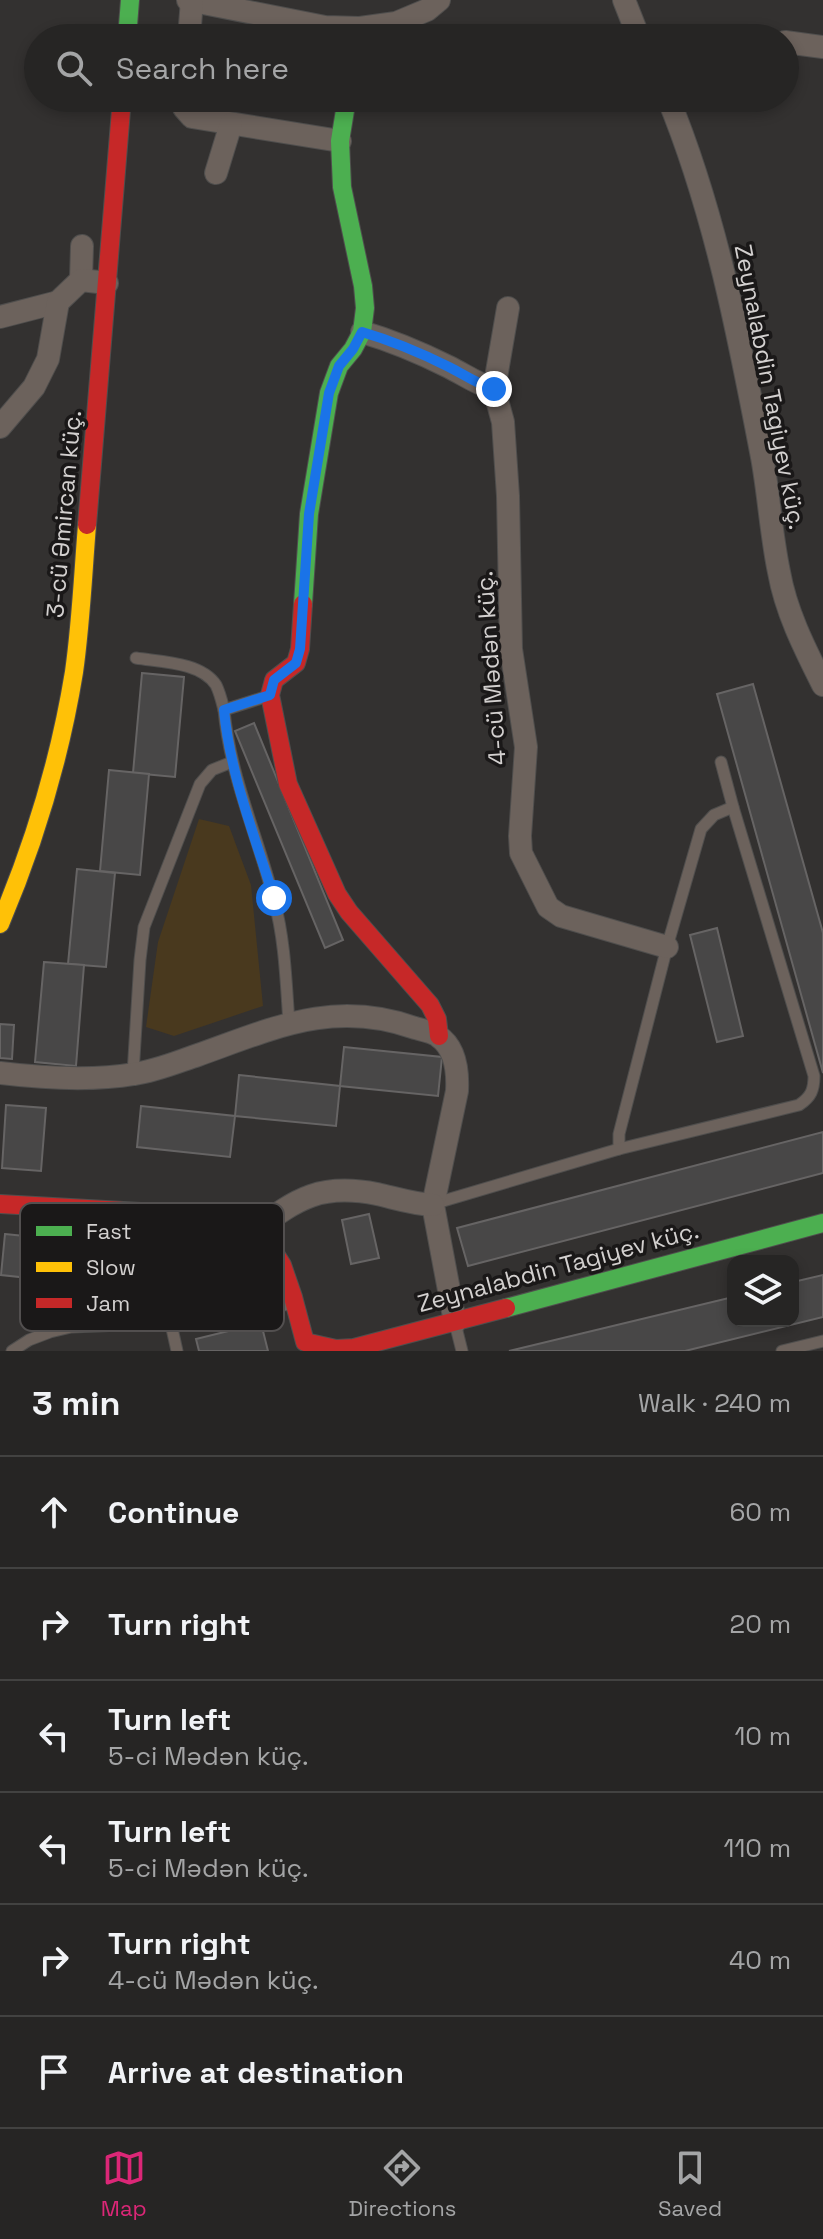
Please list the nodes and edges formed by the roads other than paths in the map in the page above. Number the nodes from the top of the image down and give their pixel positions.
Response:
1 (130, 0) edge
2 (439, 0) edge
3 (624, 0) edge
4 (191, 1) edge
5 (128, 24) edge
6 (190, 24) edge
7 (310, 24) edge
8 (392, 24) edge
9 (633, 24) edge
10 (799, 44) edge
11 (823, 47) edge
12 (121, 112) edge
13 (188, 112) edge
14 (345, 112) edge
15 (674, 112) edge
16 (231, 124) junction
17 (340, 141) junction
18 (216, 173) dead end
19 (82, 246) dead end
20 (81, 280) junction
21 (107, 283) junction
22 (58, 302) junction
23 (508, 308) dead end
24 (0, 317) edge
25 (362, 332) junction
26 (494, 389) junction
27 (0, 427) edge
28 (136, 658) dead end
29 (817, 658) edge
30 (823, 685) edge
31 (270, 695) junction
32 (224, 710) junction
33 (232, 762) junction
34 (721, 762) dead end
35 (733, 807) junction
36 (0, 924) edge
37 (667, 947) junction
38 (289, 1023) junction
39 (439, 1036) junction
40 (0, 1073) edge
41 (133, 1074) junction
42 (619, 1149) junction
43 (0, 1204) edge
44 (20, 1205) edge
45 (433, 1205) junction
46 (284, 1210) edge
47 (823, 1223) edge
48 (284, 1271) edge
49 (294, 1303) junction
50 (284, 1305) edge
51 (455, 1322) junction
52 (54, 1331) edge
53 (173, 1331) edge
54 (823, 1341) edge
55 (305, 1346) edge
56 (355, 1350) edge
57 (12, 1351) edge
58 (177, 1351) edge
59 (462, 1351) edge
60 (782, 1351) edge

1 - 5 street
2 - 8 street
3 - 9 street
4 - 6 street
4 - 7 street
10 - 11 street
12 - 21 street, 3-cü Əmircan küç.
13 - 16 street
14 - 17 street
15 - 29 street, Zeynalabdin Tagiyev küç.
16 - 17 street
16 - 18 street
17 - 25 street
19 - 20 street
20 - 21 street
20 - 22 street
21 - 36 street, 3-cü Əmircan küç.
22 - 24 street
22 - 27 street
23 - 26 street
25 - 26 street
25 - 31 street
26 - 37 street, 4-cü Mədən küç.
28 - 32 lane
29 - 30 street, Zeynalabdin Tagiyev küç.
31 - 32 lane
31 - 39 street
32 - 33 lane
33 - 38 lane
33 - 41 lane
34 - 35 lane
35 - 37 lane
35 - 42 lane
37 - 42 lane
38 - 39 street
38 - 41 street
39 - 45 street
40 - 41 street
42 - 45 lane
43 - 44 street
45 - 46 street
45 - 51 street
47 - 51 street, Zeynalabdin Tagiyev küç.
48 - 49 street, Zeynalabdin Tagiyev küç.
49 - 50 lane
49 - 55 street, Zeynalabdin Tagiyev küç.
51 - 56 street, Zeynalabdin Tagiyev küç.
51 - 59 lane
52 - 57 lane
53 - 58 lane
54 - 60 lane
55 - 56 street, Zeynalabdin Tagiyev küç.

